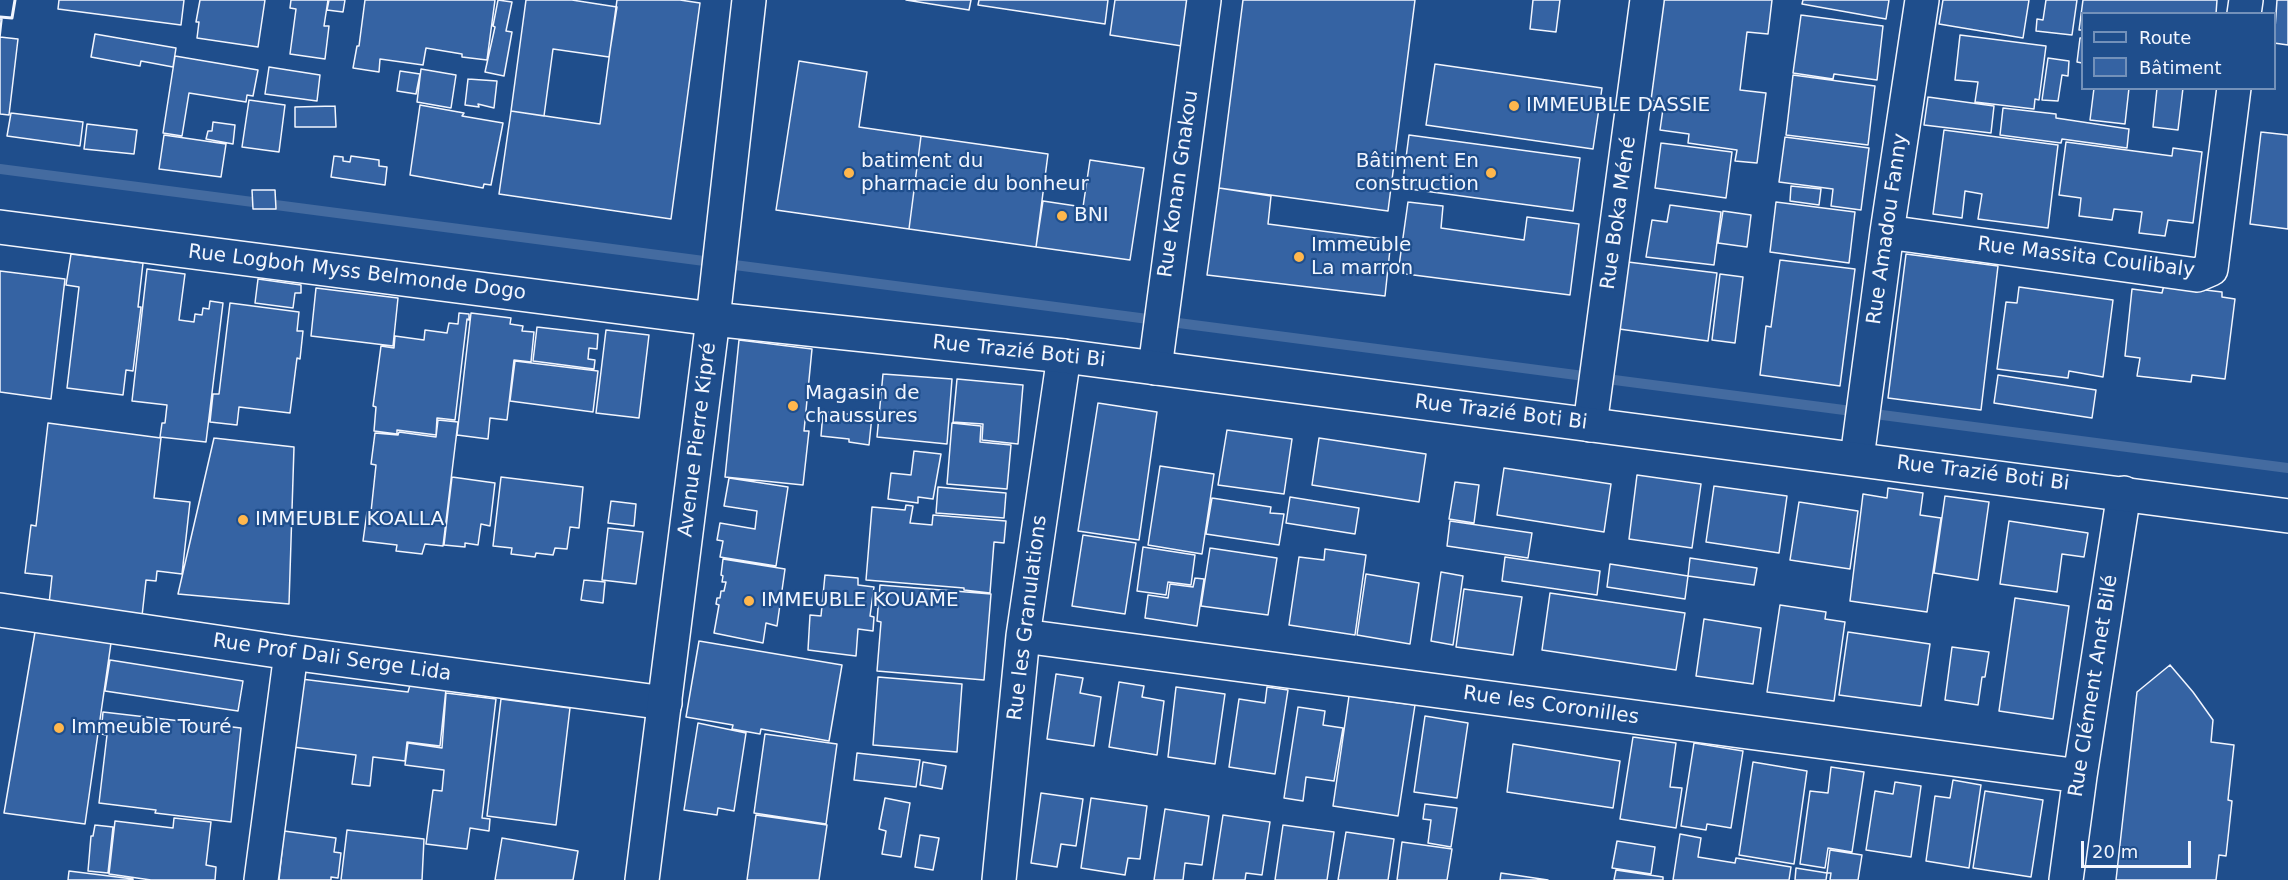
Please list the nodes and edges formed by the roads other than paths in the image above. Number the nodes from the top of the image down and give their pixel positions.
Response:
1 (743, 0) edge
2 (748, 0) edge
3 (1204, 0) edge
4 (1647, 0) edge
5 (1922, 0) edge
6 (2234, 90) edge
7 (0, 227) edge
8 (1887, 232) junction
9 (713, 319) junction
10 (1064, 356) junction
11 (1155, 368) junction
12 (1590, 425) junction
13 (1857, 458) junction
14 (2124, 493) junction
15 (2288, 516) edge
16 (0, 610) edge
17 (1023, 636) junction
18 (291, 653) junction
19 (665, 703) junction
20 (2080, 776) junction
21 (261, 880) edge
22 (642, 880) edge
23 (999, 880) edge
24 (2066, 880) edge

1 - 2 street
2 - 9 street, Avenue Pierre Kipré
3 - 11 street, Rue Konan Gnakou
4 - 12 street, Rue Boka Méné
5 - 8 street, Rue Amadou Fanny
6 - 8 street, Rue Massita Coulibaly
7 - 9 street, Rue Logboh Myss Belmonde Dogo
8 - 13 street, Rue Amadou Fanny
9 - 10 street, Rue Trazié Boti Bi
9 - 19 street, Avenue Pierre Kipré
10 - 11 street, Rue Trazié Boti Bi
10 - 17 street, Rue les Granulations
11 - 12 street, Rue Trazié Boti Bi
12 - 13 street, Rue Trazié Boti Bi
13 - 14 street, Rue Trazié Boti Bi
14 - 15 street, Rue Trazié Boti Bi
14 - 20 street, Rue Clément Anet Bilé
16 - 18 street, Rue Prof Dali Serge Lida
17 - 20 street, Rue les Coronilles
17 - 23 street, Rue les Granulations
18 - 19 street, Rue Prof Dali Serge Lida
18 - 21 street
19 - 22 street, Avenue Pierre Kipré
20 - 24 street, Rue Clément Anet Bilé

